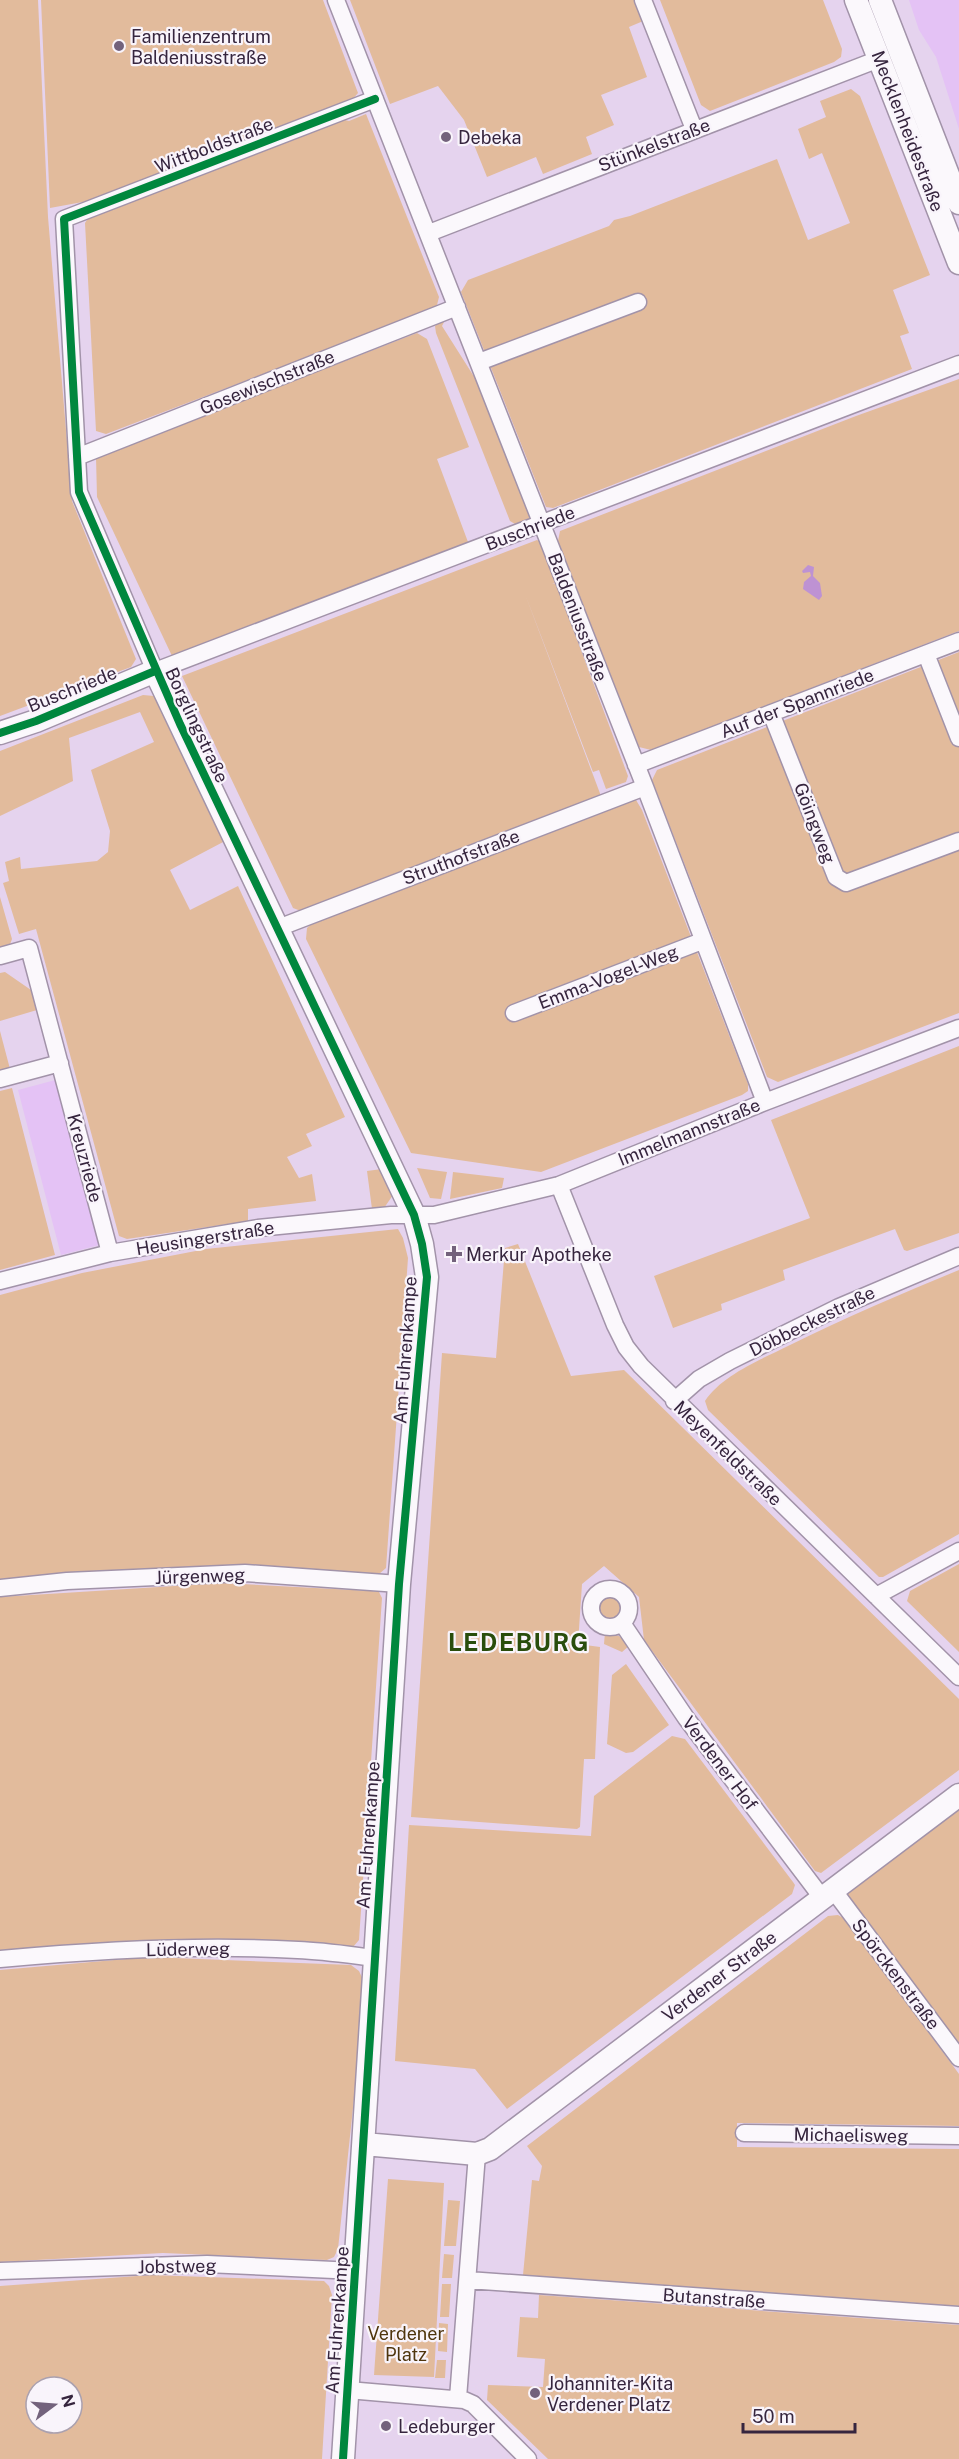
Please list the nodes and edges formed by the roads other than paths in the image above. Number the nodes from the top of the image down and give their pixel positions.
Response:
1 (336, 0) edge
2 (643, 0) edge
3 (856, 0) edge
4 (880, 0) edge
5 (879, 59) junction
6 (375, 99) junction
7 (694, 129) junction
8 (959, 203) edge
9 (64, 219) joint
10 (429, 233) junction
11 (959, 263) edge
12 (638, 302) dead end
13 (457, 307) junction
14 (479, 362) junction
15 (959, 364) edge
16 (77, 457) junction
17 (542, 524) junction
18 (959, 641) edge
19 (926, 654) junction
20 (155, 671) junction
21 (771, 713) junction
22 (0, 733) edge
23 (959, 738) edge
24 (636, 765) junction
25 (645, 787) junction
26 (959, 841) edge
27 (278, 928) junction
28 (702, 941) junction
29 (0, 956) edge
30 (514, 1013) dead end
31 (959, 1028) edge
32 (60, 1063) junction
33 (0, 1079) edge
34 (765, 1102) junction
35 (559, 1185) junction
36 (414, 1215) junction
37 (110, 1253) junction
38 (959, 1256) edge
39 (0, 1281) edge
40 (674, 1401) junction
41 (959, 1551) edge
42 (399, 1584) junction
43 (0, 1588) edge
44 (876, 1596) junction
45 (622, 1623) dead end
46 (959, 1677) edge
47 (959, 1795) edge
48 (828, 1895) junction
49 (375, 1958) junction
50 (0, 1959) edge
51 (959, 2058) edge
52 (744, 2133) dead end
53 (959, 2136) edge
54 (364, 2144) junction
55 (477, 2154) junction
56 (0, 2271) edge
57 (355, 2271) junction
58 (468, 2280) junction
59 (959, 2315) edge
60 (348, 2390) junction
61 (458, 2398) junction
62 (344, 2459) edge
63 (528, 2459) edge

1 - 6 street, Baldeniusstraße
2 - 7 street
3 - 5 street, Mecklenheidestraße
4 - 8 street, Mecklenheidestraße
5 - 7 street, Stünkelstraße
5 - 11 street, Mecklenheidestraße
6 - 9 street, Wittboldstraße
6 - 10 street, Baldeniusstraße
7 - 10 street, Stünkelstraße
9 - 16 street, Borglingstraße
10 - 13 street, Baldeniusstraße
12 - 14 street
13 - 14 street, Baldeniusstraße
13 - 16 street, Gosewischstraße
14 - 17 street, Baldeniusstraße
15 - 17 street, Buschriede
16 - 20 street, Borglingstraße
17 - 20 street, Buschriede
17 - 24 street, Baldeniusstraße
18 - 19 street, Auf der Spannriede
19 - 21 street, Auf der Spannriede
19 - 23 street
20 - 22 street, Buschriede
20 - 27 street, Borglingstraße
21 - 24 street, Auf der Spannriede
21 - 26 street, Göingweg
24 - 25 street, Baldeniusstraße
25 - 27 street, Struthofstraße
25 - 28 street, Baldeniusstraße
27 - 36 street, Borglingstraße
28 - 30 street, Emma-Vogel-Weg
28 - 34 street, Baldeniusstraße
29 - 32 street, Kreuzriede
31 - 34 street, Immelmannstraße
32 - 33 street
32 - 37 street, Kreuzriede
34 - 35 street, Immelmannstraße
35 - 36 street, Immelmannstraße
35 - 40 street, Meyenfeldstraße
36 - 37 street, Heusingerstraße
36 - 42 street, Am Fuhrenkampe
37 - 39 street, Heusingerstraße
38 - 40 street, Döbbeckestraße
40 - 44 street, Meyenfeldstraße
41 - 44 street
42 - 43 street, Jürgenweg
42 - 49 street, Am Fuhrenkampe
44 - 46 street, Meyenfeldstraße
45 - 48 street, Verdener Hof
47 - 48 street, Verdener Straße
48 - 51 street, Spörckenstraße
48 - 55 street, Verdener Straße
49 - 50 street, Lüderweg
49 - 54 street, Am Fuhrenkampe
52 - 53 street, Michaelisweg
54 - 55 street
54 - 57 street, Am Fuhrenkampe
55 - 58 street
56 - 57 street, Jobstweg
57 - 60 street, Am Fuhrenkampe
58 - 59 street, Butanstraße
58 - 61 street
60 - 61 street
60 - 62 street, Am Fuhrenkampe
61 - 63 street

